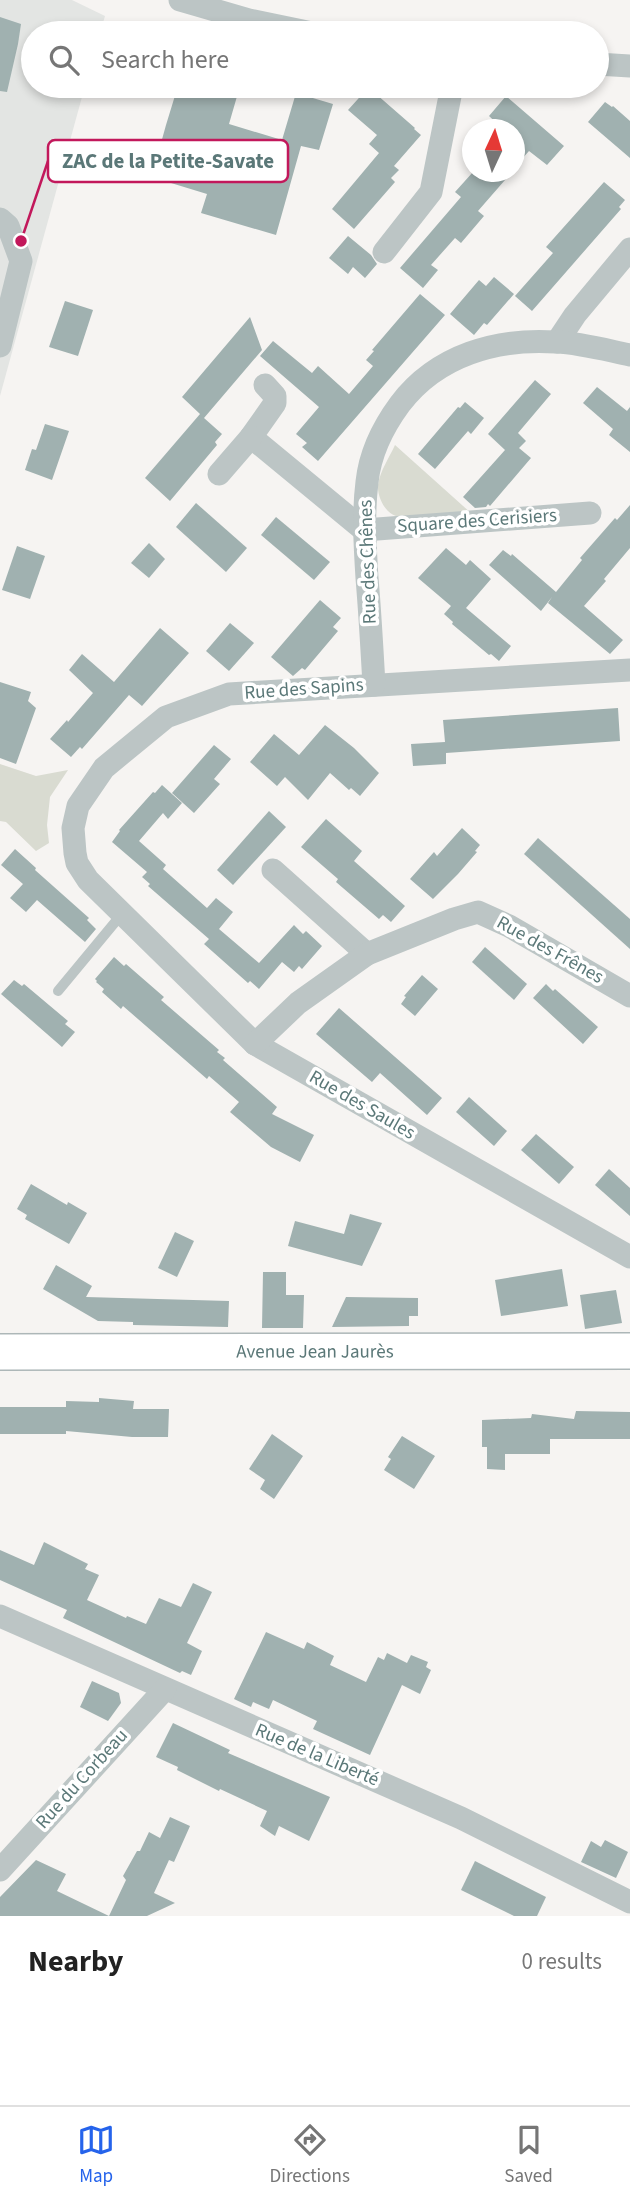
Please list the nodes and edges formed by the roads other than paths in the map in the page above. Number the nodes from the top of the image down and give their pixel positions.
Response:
1 (180, 0) edge
2 (254, 21) edge
3 (609, 65) edge
4 (630, 66) edge
5 (450, 98) edge
6 (0, 219) edge
7 (630, 250) edge
8 (384, 252) dead end
9 (557, 342) junction
10 (0, 346) edge
11 (630, 355) edge
12 (265, 385) dead end
13 (251, 437) junction
14 (219, 474) dead end
15 (590, 513) dead end
16 (365, 530) junction
17 (630, 670) edge
18 (374, 685) junction
19 (77, 863) joint
20 (273, 870) dead end
21 (121, 915) junction
22 (367, 954) junction
23 (58, 990) dead end
24 (630, 996) edge
25 (255, 1044) junction
26 (630, 1256) edge
27 (630, 1351) edge
28 (0, 1352) edge
29 (630, 1372) edge
30 (0, 1373) edge
31 (0, 1616) edge
32 (165, 1689) junction
33 (0, 1870) edge
34 (630, 1902) edge

1 - 2 street
3 - 4 street
5 - 8 street
6 - 10 street
7 - 9 street
9 - 11 street, Rue des Chênes
9 - 16 street, Rue des Chênes
12 - 13 street
13 - 14 street
13 - 16 street
15 - 16 street, Square des Cerisiers
16 - 18 street, Rue des Chênes
17 - 18 street, Rue des Sapins
18 - 19 street, Rue des Sapins
19 - 21 street, Rue des Saules
20 - 22 street
21 - 23 lane
21 - 25 street, Rue des Saules
22 - 24 street, Rue des Frênes
22 - 25 street, Rue des Frênes
25 - 26 street, Rue des Saules
27 - 28 main road, Avenue Jean Jaurès
29 - 30 main road, Avenue Jean Jaurès
31 - 32 street, Rue de la Liberté
32 - 33 street, Rue du Corbeau
32 - 34 street, Rue de la Liberté

